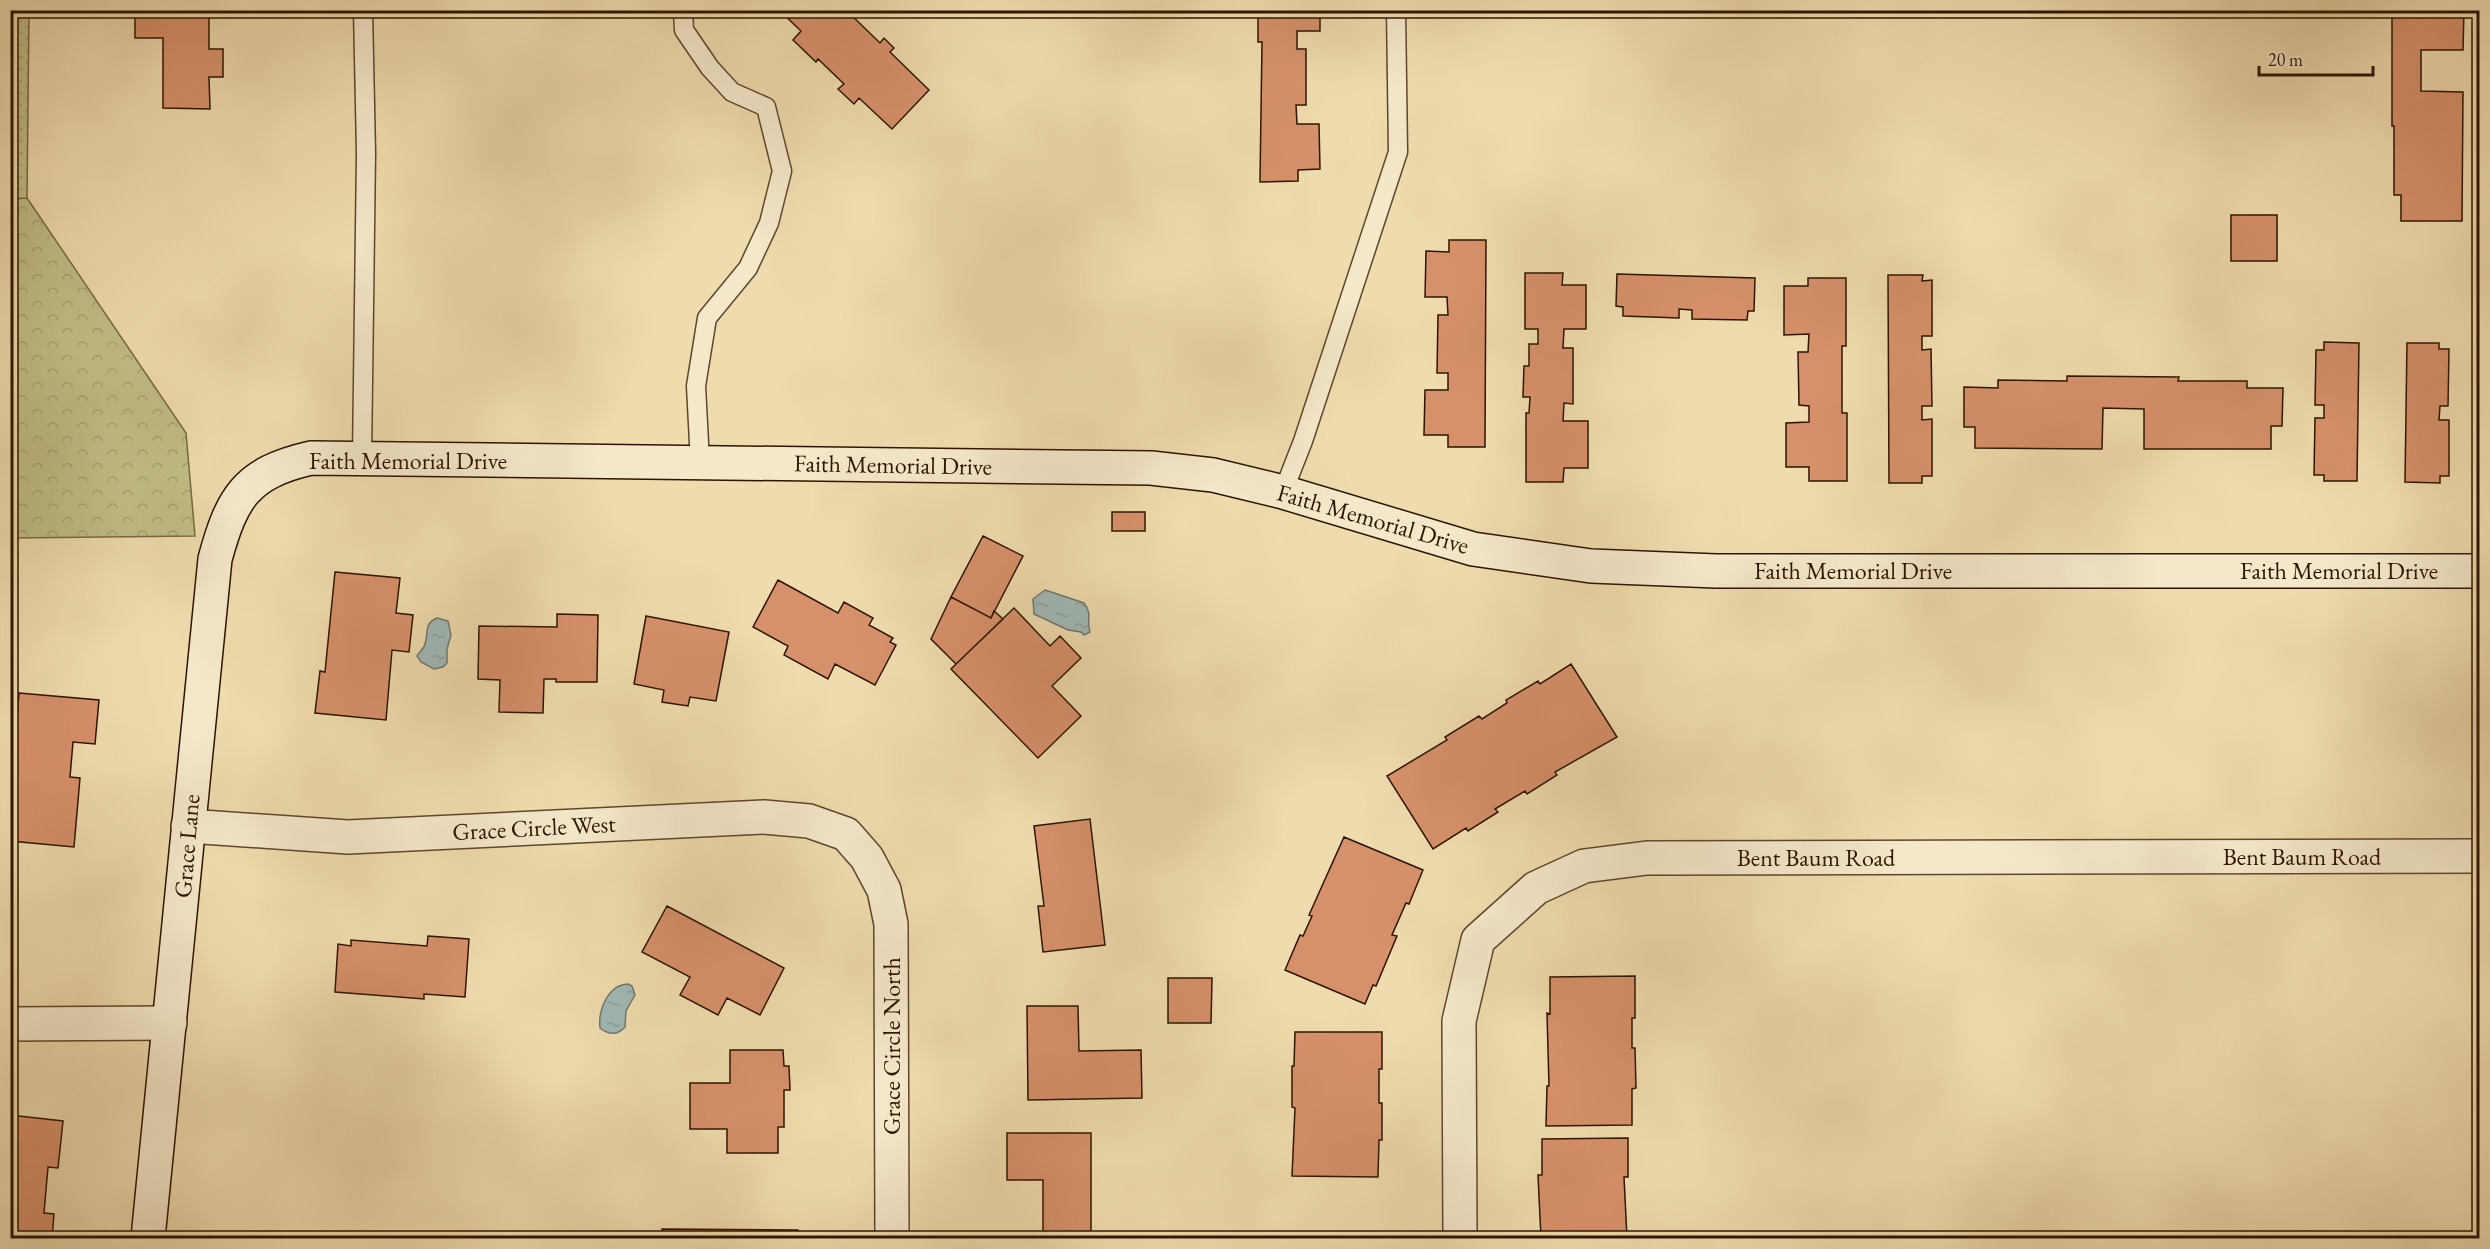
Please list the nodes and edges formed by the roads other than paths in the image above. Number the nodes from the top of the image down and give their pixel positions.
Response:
1 (363, 10) edge
2 (683, 10) edge
3 (1396, 10) edge
4 (362, 458) junction
5 (700, 462) junction
6 (270, 471) joint
7 (1283, 492) junction
8 (2480, 571) edge
9 (188, 826) junction
10 (2480, 856) edge
11 (867, 858) joint
12 (10, 1023) edge
13 (170, 1023) junction
14 (148, 1239) edge
15 (892, 1239) edge
16 (1461, 1239) edge

1 - 4 lane
2 - 5 lane
3 - 7 lane
4 - 5 street, Faith Memorial Drive
4 - 6 street, Faith Memorial Drive
5 - 7 street, Faith Memorial Drive
6 - 9 street, Grace Lane
7 - 8 street, Faith Memorial Drive
9 - 11 street, Grace Circle West
9 - 13 street, Grace Lane
10 - 16 street, Bent Baum Road
11 - 15 street, Grace Circle North
12 - 13 street
13 - 14 street, Grace Lane

